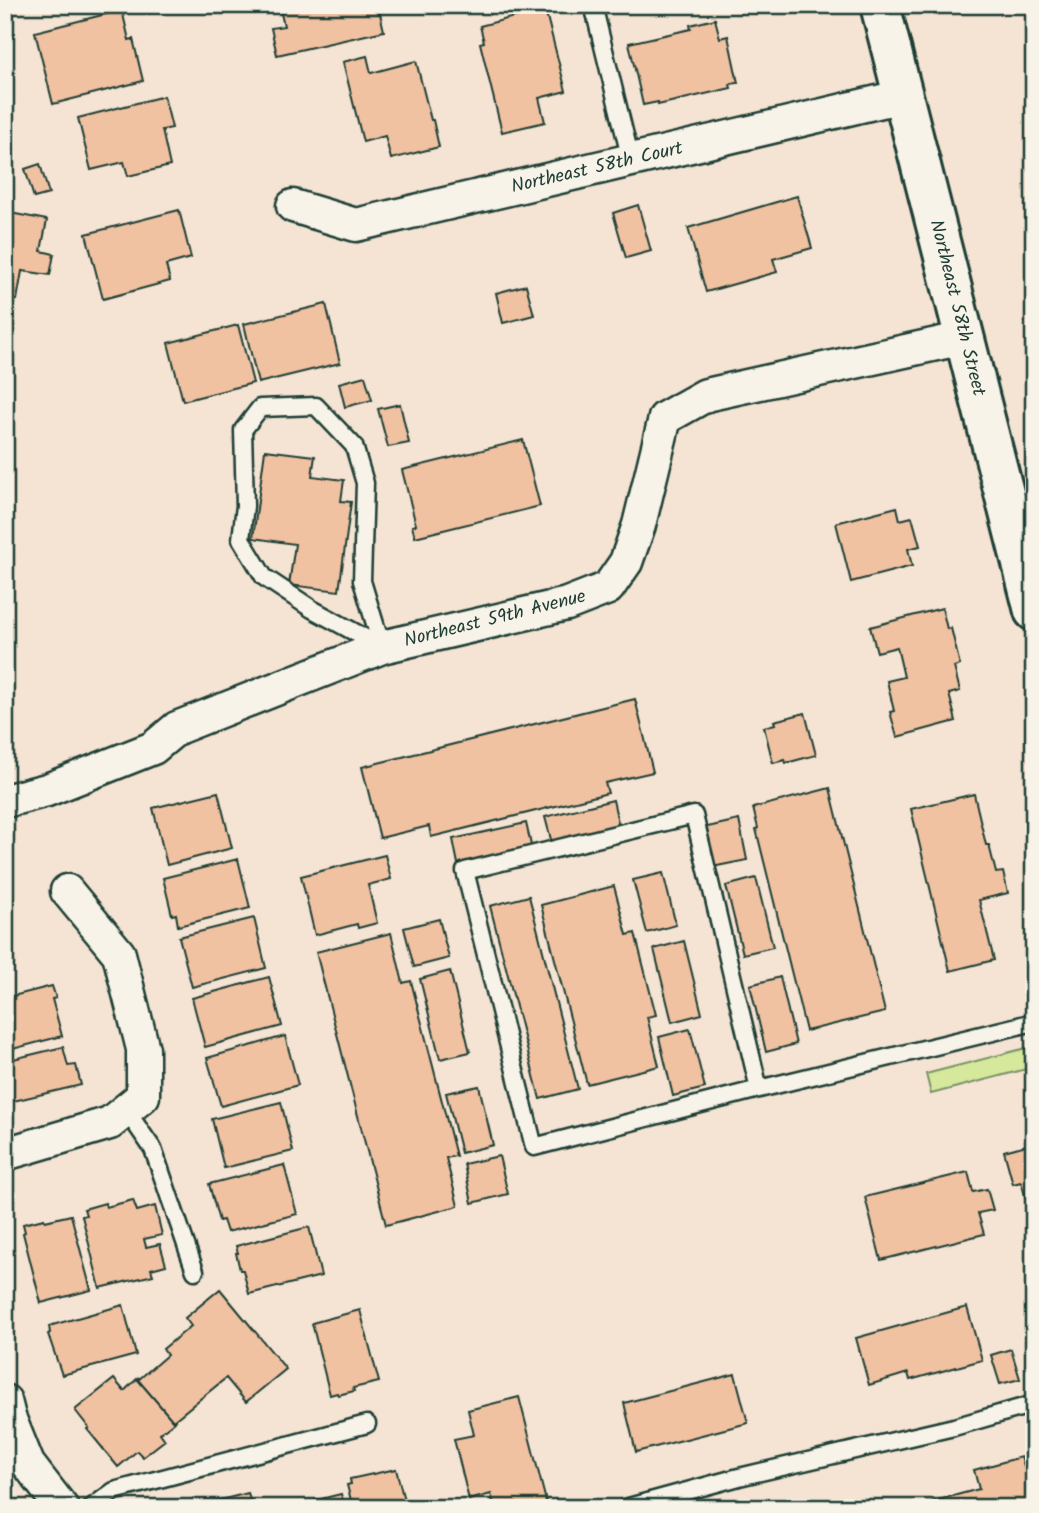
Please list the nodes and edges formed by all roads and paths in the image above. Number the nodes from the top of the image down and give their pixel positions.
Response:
1 (593, 5) edge
2 (880, 5) edge
3 (903, 96) junction
4 (631, 160) junction
5 (293, 206) dead end
6 (964, 338) junction
7 (1034, 611) edge
8 (382, 647) junction
9 (5, 801) edge
10 (68, 891) dead end
11 (1034, 1022) edge
12 (759, 1089) junction
13 (135, 1103) junction
14 (5, 1154) edge
15 (195, 1271) dead end
16 (5, 1401) edge
17 (1034, 1404) edge
18 (367, 1424) dead end
19 (62, 1508) edge
20 (91, 1508) edge
21 (625, 1508) edge

1 - 4 lane
2 - 3 street, Northeast 58th Street
3 - 4 street, Northeast 58th Court
3 - 6 street, Northeast 58th Street
4 - 5 street, Northeast 58th Court
6 - 7 street, Northeast 58th Street
6 - 8 street, Northeast 59th Avenue
8 - 8 lane
8 - 9 street, Northeast 59th Avenue
10 - 13 street
11 - 12 lane
12 - 12 lane
13 - 14 street
13 - 15 lane
16 - 19 street
17 - 21 lane
18 - 20 lane

